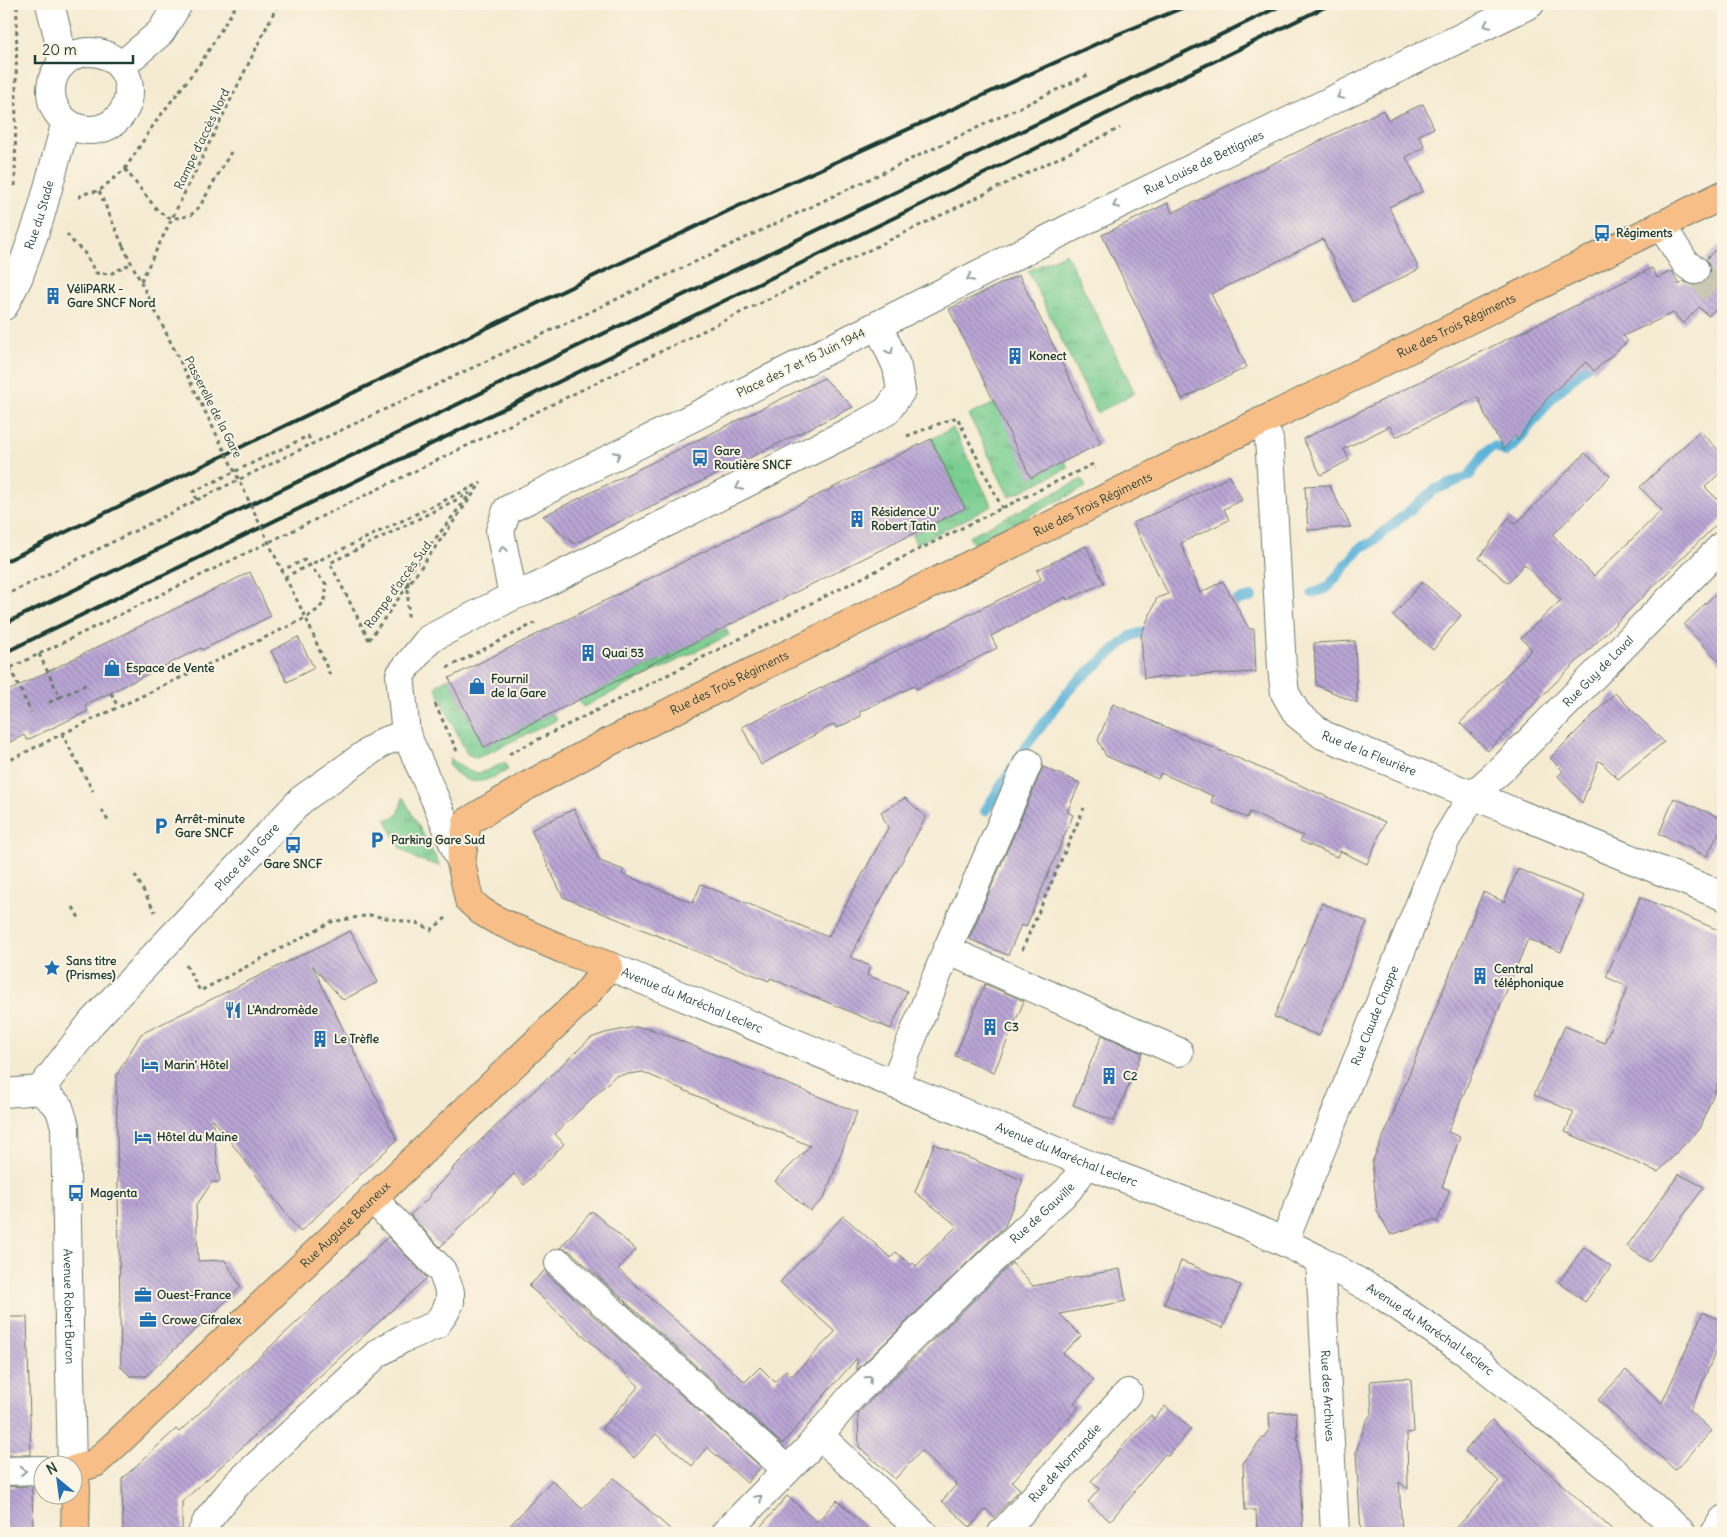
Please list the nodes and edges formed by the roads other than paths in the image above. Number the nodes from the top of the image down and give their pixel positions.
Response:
1 (50, 4) edge
2 (178, 4) edge
3 (1530, 4) edge
4 (62, 64) junction
5 (121, 66) junction
6 (66, 122) junction
7 (1723, 195) edge
8 (1661, 225) junction
9 (1695, 270) tunnel mouth
10 (4, 306) edge
11 (878, 325) junction
12 (1260, 422) junction
13 (1723, 545) edge
14 (513, 596) junction
15 (406, 734) junction
16 (1028, 763) dead end
17 (1473, 794) junction
18 (435, 799) junction
19 (468, 822) junction
20 (461, 862) junction
21 (1723, 896) edge
22 (947, 950) junction
23 (610, 966) junction
24 (1179, 1052) dead end
25 (894, 1084) junction
26 (40, 1090) junction
27 (4, 1091) edge
28 (1087, 1164) junction
29 (372, 1198) junction
30 (1284, 1242) junction
31 (1320, 1260) junction
32 (559, 1263) dead end
33 (1128, 1393) dead end
34 (819, 1435) junction
35 (73, 1454) edge
36 (82, 1467) edge
37 (32, 1470) edge
38 (787, 1470) junction
39 (4, 1471) edge
40 (76, 1504) edge
41 (1723, 1520) edge
42 (75, 1533) edge
43 (202, 1533) edge
44 (726, 1533) edge
45 (923, 1533) edge
46 (1002, 1533) edge
47 (1335, 1533) edge
48 (1682, 1533) edge
49 (1715, 1533) edge

1 - 4 street
2 - 5 street
3 -> 11 street, Rue Louise de Bettignies
4 - 5 street
4 - 6 street
5 - 6 street
6 - 10 street, Rue du Stade
7 - 8 main road, Rue des Trois Régiments
8 - 9 street
8 - 12 main road, Rue des Trois Régiments
14 -> 11 street, Place des 7 et 15 Juin 1944
11 -> 14 street, Place des 7 et 15 Juin 1944
12 - 17 street, Rue de la Fleurière
12 - 19 main road, Rue des Trois Régiments
13 - 17 street, Rue Guy de Laval
14 - 15 street
15 - 18 street
15 - 26 street, Place de la Gare
16 - 22 street
17 - 21 street, Rue de la Fleurière
17 - 30 street, Rue Claude Chappe
18 - 19 street
18 - 20 street
19 - 20 main road
20 - 23 main road, Avenue du Maréchal Leclerc
22 - 24 street
22 - 25 street
23 - 25 street, Avenue du Maréchal Leclerc
23 - 29 main road, Rue Auguste Beuneux
25 - 28 street, Avenue du Maréchal Leclerc
26 - 27 street
26 - 35 street, Avenue Robert Buron
28 - 30 street, Avenue du Maréchal Leclerc
34 -> 28 street, Rue de Gauville
29 - 36 main road, Rue Auguste Beuneux
29 - 43 street
30 - 31 street, Avenue du Maréchal Leclerc
31 - 47 street, Rue des Archives
31 - 48 street, Avenue du Maréchal Leclerc
32 - 38 street
33 - 46 street, Rue de Normandie
34 - 38 street, Rue de Gauville
34 - 45 street
39 -> 37 street
44 -> 38 street, Rue de Gauville
40 - 42 main road, Avenue Robert Buron
41 - 49 street

